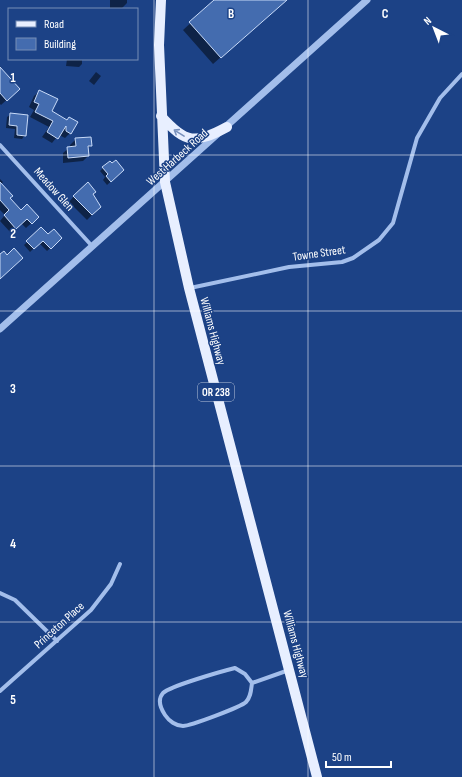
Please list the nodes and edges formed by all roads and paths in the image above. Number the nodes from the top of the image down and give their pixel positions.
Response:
1 (161, 0) edge
2 (367, 0) edge
3 (462, 74) edge
4 (161, 116) junction
5 (227, 127) junction
6 (0, 145) edge
7 (165, 182) junction
8 (92, 246) junction
9 (189, 288) junction
10 (0, 329) edge
11 (120, 564) dead end
12 (0, 593) edge
13 (57, 641) junction
14 (290, 670) junction
15 (252, 683) junction
16 (0, 691) edge
17 (317, 777) edge

1 - 4 main road, Williams Highway / OR 238
2 - 5 street, West Harbeck Road
3 - 9 street, Towne Street
5 -> 4 main road
4 - 7 main road, Williams Highway / OR 238
5 - 7 street, West Harbeck Road
6 - 8 street, Meadow Glen
7 - 8 street, West Harbeck Road
7 - 9 main road, Williams Highway / OR 238
8 - 10 street, West Harbeck Road
9 - 14 main road, Williams Highway / OR 238
11 - 13 street, Princeton Place
12 - 13 street
13 - 16 street, Princeton Place
14 - 15 street
14 - 17 main road, Williams Highway / OR 238
15 - 15 street

